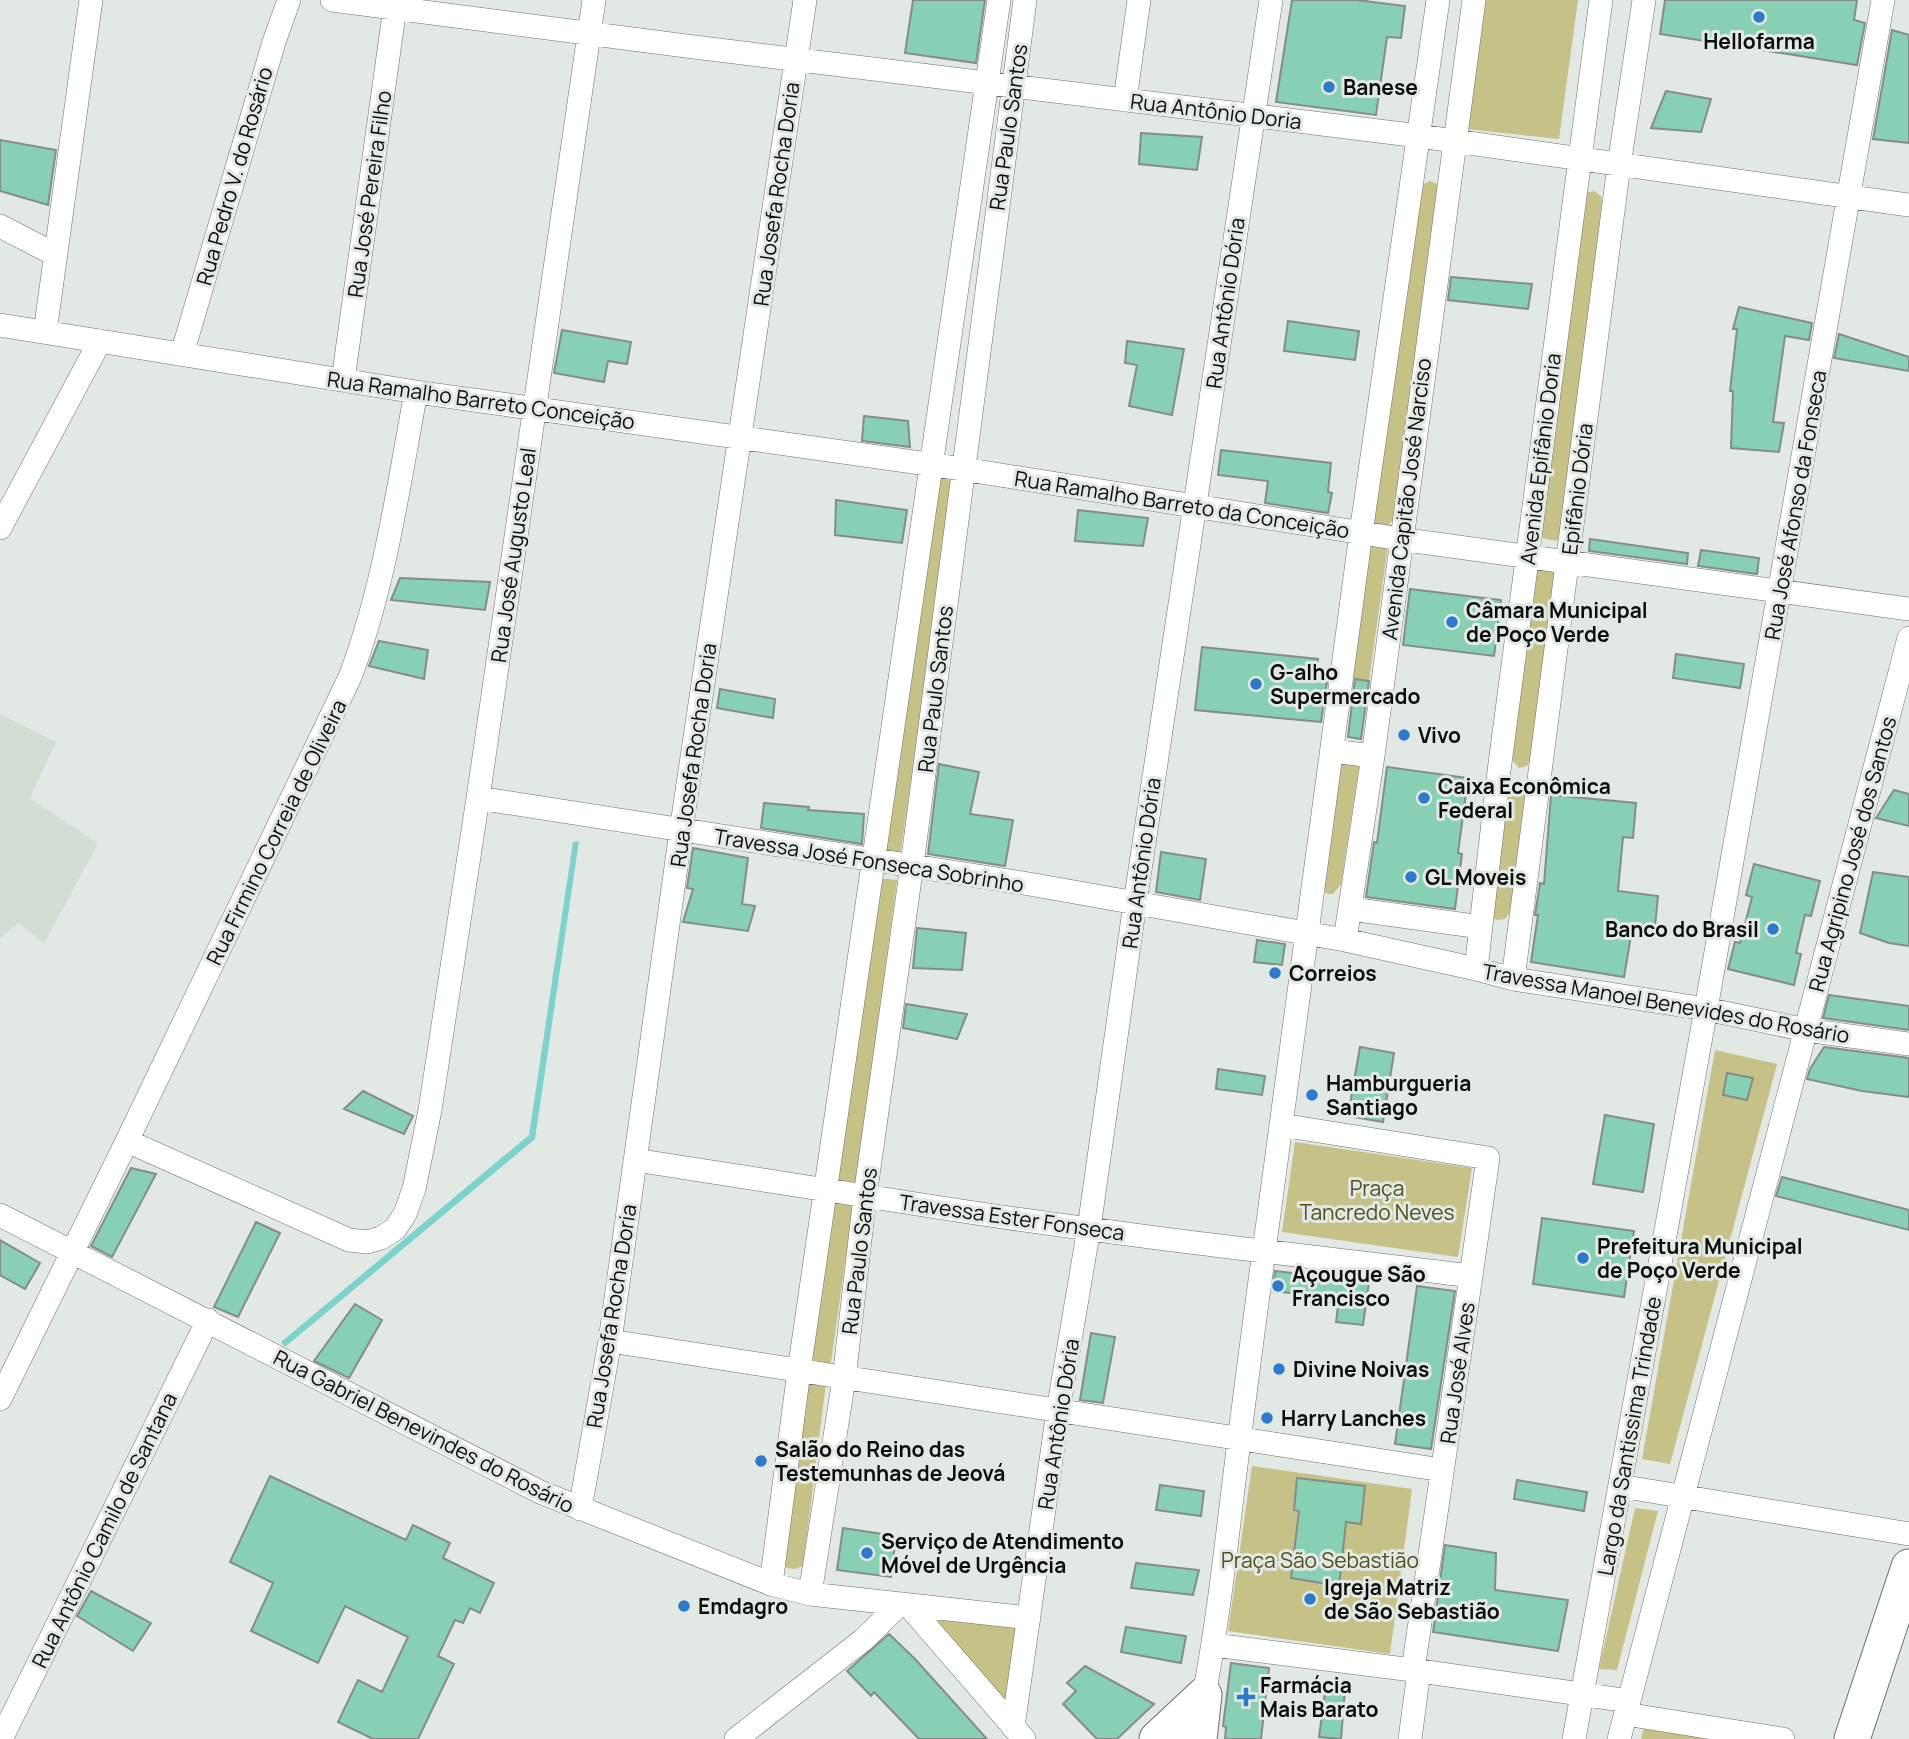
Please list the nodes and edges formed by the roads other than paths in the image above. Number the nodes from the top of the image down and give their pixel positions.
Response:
1 (91, 0) edge
2 (289, 0) edge
3 (332, 0) edge
4 (594, 0) edge
5 (805, 0) edge
6 (999, 0) edge
7 (1025, 0) edge
8 (1139, 0) edge
9 (1271, 0) edge
10 (1438, 0) edge
11 (1474, 0) edge
12 (1601, 0) edge
13 (1644, 0) edge
14 (1883, 0) edge
15 (395, 7) junction
16 (590, 34) junction
17 (795, 60) junction
18 (988, 83) junction
19 (1013, 86) junction
20 (1125, 100) junction
21 (1252, 116) junction
22 (1419, 136) junction
23 (1453, 141) junction
24 (1579, 158) junction
25 (1619, 164) junction
26 (1848, 195) junction
27 (1909, 205) edge
28 (0, 226) edge
29 (56, 255) junction
30 (0, 325) edge
31 (45, 332) junction
32 (100, 341) junction
33 (182, 354) junction
34 (343, 380) junction
35 (416, 392) junction
36 (534, 409) junction
37 (740, 438) junction
38 (933, 465) junction
39 (963, 469) junction
40 (1196, 504) junction
41 (0, 528) edge
42 (1361, 533) junction
43 (1401, 539) junction
44 (1527, 558) junction
45 (1567, 563) junction
46 (1780, 591) junction
47 (1909, 609) edge
48 (1909, 638) edge
49 (1332, 751) junction
50 (1373, 756) junction
51 (1499, 771) junction
52 (1539, 775) junction
53 (478, 798) junction
54 (681, 831) junction
55 (874, 860) junction
56 (912, 865) junction
57 (1135, 903) junction
58 (1351, 909) junction
59 (1481, 927) junction
60 (1307, 933) junction
61 (1345, 940) junction
62 (1476, 969) junction
63 (1513, 979) junction
64 (1706, 1009) junction
65 (1806, 1030) junction
66 (1909, 1044) edge
67 (1281, 1125) junction
68 (127, 1141) junction
69 (635, 1160) junction
70 (827, 1190) junction
71 (865, 1196) junction
72 (0, 1215) edge
73 (1089, 1228) junction
74 (1265, 1250) junction
75 (74, 1252) junction
76 (1471, 1276) junction
77 (208, 1320) junction
78 (610, 1341) junction
79 (799, 1371) junction
80 (844, 1379) junction
81 (0, 1399) edge
82 (1058, 1411) junction
83 (1239, 1438) junction
84 (1442, 1470) junction
85 (1620, 1486) junction
86 (1682, 1496) junction
87 (580, 1509) junction
88 (1909, 1534) edge
89 (1909, 1567) edge
90 (771, 1584) junction
91 (810, 1594) junction
92 (904, 1605) junction
93 (1029, 1618) junction
94 (1214, 1645) junction
95 (1416, 1670) junction
96 (1582, 1694) junction
97 (1204, 1695) junction
98 (1627, 1708) junction
99 (1019, 1733) edge
100 (1, 1739) edge
101 (736, 1739) edge
102 (1157, 1739) edge
103 (1199, 1739) edge
104 (1410, 1739) edge
105 (1574, 1739) edge
106 (1619, 1739) edge
107 (1783, 1739) edge
108 (1852, 1739) edge

1 - 29 street
2 - 33 street, Rua Pedro V. do Rosário
3 - 15 street, Rua Antônio Doria
4 - 16 street, Rua José Augusto Leal
5 - 17 street, Rua Josefa Rocha Doria
6 - 18 street, Rua Paulo Santos
7 - 19 street, Rua Paulo Santos
8 - 20 street
9 - 21 street, Rua Antônio Dória
10 - 22 street, Avenida Capitão José Narciso
11 - 23 street, Avenida Capitão José Narciso
12 - 24 street
13 - 25 street, Epifânio Dória
14 - 26 street, Rua José Afonso da Fonseca
15 - 16 street, Rua Antônio Doria
15 - 34 street, Rua José Pereira Filho
16 - 17 street, Rua Antônio Doria
16 - 36 street, Rua José Augusto Leal
17 - 18 street, Rua Antônio Doria
17 - 37 street, Rua Josefa Rocha Doria
18 - 19 street, Rua Antônio Doria
18 - 38 street, Rua Paulo Santos
19 - 20 street, Rua Antônio Doria
19 - 39 street, Rua Paulo Santos
20 - 21 street, Rua Antônio Doria
21 - 22 street, Rua Antônio Doria
21 - 40 street, Rua Antônio Dória
22 - 23 street, Rua Antônio Doria
22 - 42 street, Avenida Capitão José Narciso
23 - 24 street, Rua Antônio Doria
23 - 43 street, Avenida Capitão José Narciso
24 - 25 street, Rua Antônio Doria
24 - 44 street, Avenida Epifânio Doria
25 - 26 street, Rua Antônio Doria
25 - 45 street, Epifânio Dória
26 - 27 street, Rua Antônio Doria
26 - 46 street, Rua José Afonso da Fonseca
28 - 29 street
29 - 31 street
30 - 31 street, Rua Ramalho Barreto Conceição
31 - 32 street, Rua Ramalho Barreto Conceição
32 - 33 street, Rua Ramalho Barreto Conceição
32 - 41 street
33 - 34 street, Rua Ramalho Barreto Conceição
34 - 35 street, Rua Ramalho Barreto Conceição
35 - 36 street, Rua Ramalho Barreto Conceição
35 - 68 street, Rua Firmino Correia de Oliveira
36 - 37 street, Rua Ramalho Barreto Conceição
36 - 53 street, Rua José Augusto Leal
37 - 38 street, Rua Ramalho Barreto Conceição
37 - 54 street, Rua Josefa Rocha Doria
38 - 39 street, Rua Ramalho Barreto Conceição
38 - 55 street, Rua Paulo Santos
39 - 40 street, Rua Ramalho Barreto da Conceição
39 - 56 street, Rua Paulo Santos
40 - 42 street, Rua Ramalho Barreto da Conceição
40 - 57 street, Rua Antônio Dória
42 - 43 street, Rua Ramalho Barreto da Conceição
42 - 49 street, Avenida Capitão José Narciso
43 - 44 street, Rua Ramalho Barreto da Conceição
43 - 50 street, Avenida Capitão José Narciso
44 - 45 street, Rua Ramalho Barreto da Conceição
44 - 51 street, Avenida Epifânio Doria
45 - 46 street, Rua Ramalho Barreto da Conceição
45 - 52 street, Epifânio Dória
46 - 47 street, Rua Ramalho Barreto da Conceição
46 - 64 street, Rua José Afonso da Fonseca
48 - 65 street, Rua Agripino José dos Santos
49 - 50 street
49 - 60 street, Avenida Capitão José Narciso
50 - 58 street, Avenida Capitão José Narciso
51 - 52 street
51 - 59 street, Avenida Epifânio Doria
52 - 63 street, Epifânio Dória
53 - 54 street, Travessa José Fonseca Sobrinho
53 - 68 street, Rua José Augusto Leal
54 - 55 street, Travessa José Fonseca Sobrinho
54 - 69 street, Rua Josefa Rocha Doria
55 - 56 street, Travessa José Fonseca Sobrinho
55 - 70 street, Rua Paulo Santos
56 - 57 street, Travessa José Fonseca Sobrinho
56 - 71 street, Rua Paulo Santos
57 - 60 street, Travessa Manoel Benevides do Rosário
57 - 73 street, Rua Antônio Dória
58 - 59 street
58 - 61 street, Avenida Capitão José Narciso
59 - 62 street, Avenida Epifânio Doria
60 - 61 street, Travessa Manoel Benevides do Rosário
60 - 67 street, Avenida Capitão José Narciso
61 - 62 street, Travessa Manoel Benevides do Rosário
62 - 63 street, Travessa Manoel Benevides do Rosário
63 - 64 street, Travessa Manoel Benevides do Rosário
64 - 65 street, Travessa Manoel Benevides do Rosário
64 - 85 street, Largo da Santissima Trindade
65 - 66 street, Travessa Manoel Benevides do Rosário
65 - 86 street
67 - 74 street
67 - 76 street
68 - 75 street, Rua Firmino Correia de Oliveira
69 - 70 street, Travessa Ester Fonseca
69 - 78 street, Rua Josefa Rocha Doria
70 - 71 street, Travessa Ester Fonseca
70 - 79 street, Rua Paulo Santos
71 - 73 street, Travessa Ester Fonseca
71 - 80 street, Rua Paulo Santos
72 - 75 street, Rua Gabriel Benevindes do Rosário
73 - 74 street, Travessa Ester Fonseca
73 - 82 street, Rua Antônio Dória
74 - 76 street
74 - 83 street
75 - 77 street, Rua Gabriel Benevindes do Rosário
75 - 81 street, Rua Firmino Correia de Oliveira
76 - 84 street, Rua José Alves
77 - 87 street, Rua Gabriel Benevindes do Rosário
77 - 100 street, Rua Antônio Camilo de Santana
78 - 79 street
78 - 87 street, Rua Josefa Rocha Doria
79 - 80 street
79 - 90 street, Rua Paulo Santos
80 - 82 street
80 - 91 street, Rua Paulo Santos
82 - 83 street
82 - 93 street, Rua Antônio Dória
83 - 84 street
83 - 94 street
84 - 95 street
85 - 86 street
85 - 96 street, Largo da Santissima Trindade
86 - 88 street
86 - 98 street
87 - 90 street, Rua Gabriel Benevindes do Rosário
89 - 108 main road
90 - 91 street, Rua Gabriel Benevindes do Rosário
91 - 92 street, Rua Gabriel Benevindes do Rosário
92 - 93 street, Rua Gabriel Benevindes do Rosário
92 - 99 street
92 - 101 street
93 - 99 street, Rua Antônio Dória
94 - 95 street
94 - 97 street
95 - 96 street
95 - 104 street
96 - 98 street
96 - 105 street, Largo da Santissima Trindade
97 - 102 main road
97 - 103 main road
98 - 106 street
98 - 107 street

